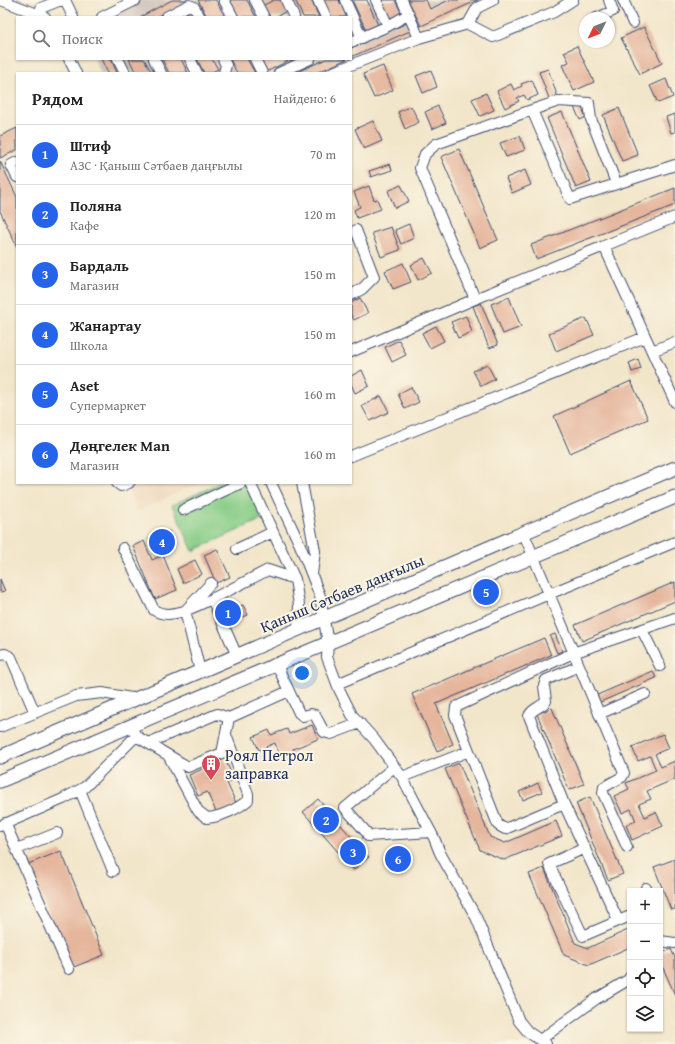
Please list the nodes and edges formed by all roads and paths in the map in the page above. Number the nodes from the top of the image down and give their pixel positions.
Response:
1 (1, 0) edge
2 (61, 0) edge
3 (65, 0) edge
4 (136, 0) edge
5 (224, 0) edge
6 (286, 0) edge
7 (318, 0) edge
8 (345, 0) edge
9 (376, 0) edge
10 (402, 0) edge
11 (493, 0) edge
12 (573, 0) edge
13 (609, 0) edge
14 (623, 0) edge
15 (259, 1) edge
16 (42, 11) edge
17 (611, 12) edge
18 (409, 14) junction
19 (73, 16) edge
20 (104, 16) edge
21 (170, 16) edge
22 (199, 16) edge
23 (232, 16) edge
24 (264, 16) edge
25 (290, 16) edge
26 (326, 16) edge
27 (633, 23) dead end
28 (468, 24) junction
29 (388, 26) junction
30 (362, 38) junction
31 (419, 38) junction
32 (352, 42) edge
33 (70, 60) edge
34 (118, 60) edge
35 (154, 60) edge
36 (190, 60) edge
37 (224, 60) edge
38 (256, 60) edge
39 (308, 60) edge
40 (76, 72) edge
41 (124, 72) edge
42 (160, 72) edge
43 (196, 72) edge
44 (224, 72) edge
45 (262, 72) edge
46 (281, 72) edge
47 (334, 72) edge
48 (532, 110) junction
49 (16, 162) edge
50 (675, 165) edge
51 (16, 175) edge
52 (616, 183) junction
53 (675, 218) edge
54 (356, 230) dead end
55 (604, 246) junction
56 (352, 294) edge
57 (475, 299) junction
58 (645, 337) junction
59 (675, 342) edge
60 (652, 351) junction
61 (352, 352) edge
62 (675, 402) edge
63 (352, 456) edge
64 (675, 468) edge
65 (239, 484) edge
66 (250, 484) edge
67 (271, 484) edge
68 (302, 484) edge
69 (675, 497) edge
70 (183, 510) dead end
71 (273, 532) junction
72 (524, 534) junction
73 (675, 542) edge
74 (123, 548) dead end
75 (237, 549) dead end
76 (533, 557) junction
77 (312, 574) junction
78 (295, 578) junction
79 (211, 582) dead end
80 (549, 594) junction
81 (212, 599) junction
82 (185, 610) junction
83 (325, 618) junction
84 (675, 618) edge
85 (298, 630) junction
86 (642, 630) junction
87 (328, 644) junction
88 (573, 653) junction
89 (0, 655) edge
90 (237, 656) junction
91 (277, 665) junction
92 (579, 666) junction
93 (660, 666) dead end
94 (541, 667) junction
95 (200, 671) junction
96 (546, 680) junction
97 (337, 684) junction
98 (289, 691) junction
99 (645, 694) dead end
100 (137, 699) junction
101 (35, 713) junction
102 (599, 714) junction
103 (229, 718) junction
104 (360, 723) junction
105 (0, 727) edge
106 (133, 731) junction
107 (226, 735) junction
108 (148, 743) junction
109 (469, 751) junction
110 (168, 755) junction
111 (0, 757) edge
112 (394, 767) junction
113 (402, 777) junction
114 (0, 781) edge
115 (80, 790) junction
116 (564, 804) junction
117 (3, 824) edge
118 (431, 832) junction
119 (57, 833) dead end
120 (627, 847) dead end
121 (585, 848) junction
122 (17, 850) junction
123 (113, 871) dead end
124 (627, 917) edge
125 (618, 920) junction
126 (663, 942) edge
127 (675, 943) edge
128 (69, 968) dead end
129 (627, 981) edge
130 (543, 1042) edge

1 - 16 street
2 - 16 street
3 - 19 street
4 - 20 street
5 - 23 street
6 - 25 street
7 - 26 street
8 - 30 street
9 - 29 street
10 - 18 street
11 - 28 street
12 - 28 street
13 - 17 street
14 - 27 street
15 - 24 street
18 - 29 street
18 - 31 street
21 - 22 street
28 - 31 street
29 - 30 street
30 - 32 street
31 - 47 street
33 - 40 street
34 - 41 street
35 - 42 street
36 - 43 street
37 - 44 street
38 - 45 street
39 - 46 street
48 - 52 street
48 - 52 street
48 - 57 street
49 - 51 street
50 - 52 street
53 - 55 street
54 - 56 street
55 - 57 street
55 - 58 street
57 - 61 street
58 - 60 street
58 - 63 street
59 - 60 street
60 - 62 street
64 - 72 main road, Қаныш Сәтбаев даңғылы
65 - 70 street
66 - 71 street
67 - 77 street
68 - 77 street
69 - 76 main road
71 - 75 street
71 - 78 street
72 - 76 street
72 - 83 main road, Қаныш Сәтбаев даңғылы
73 - 80 street
74 - 82 street
76 - 80 street
76 - 87 main road
77 - 83 street
78 - 81 street
78 - 85 street
79 - 82 street
80 - 88 street
80 - 97 street
81 - 82 street
81 - 90 street
82 - 95 street
83 - 85 main road, Қаныш Сәтбаев даңғылы
83 - 87 street
84 - 86 street
85 - 90 main road, Қаныш Сәтбаев даңғылы
86 - 88 street
86 - 93 street
87 - 91 main road
87 - 97 street
88 - 92 street
88 - 94 street
89 - 101 street
90 - 95 main road, Қаныш Сәтбаев даңғылы
91 - 98 street
91 - 106 main road
92 - 96 street
92 - 102 street
94 - 96 street
94 - 109 street
95 - 100 main road, Қаныш Сәтбаев даңғылы
96 - 116 street
97 - 104 street
98 - 103 street
98 - 104 street
99 - 102 street
100 - 101 street
100 - 111 main road, Қаныш Сәтбаев даңғылы
101 - 105 street
102 - 120 street
103 - 107 street
103 - 108 street
104 - 112 street
106 - 108 street
106 - 114 main road
106 - 115 street
107 - 110 street
107 - 110 street
108 - 110 street
109 - 113 street
109 - 116 street
112 - 113 street
112 - 118 street
113 - 118 street
115 - 117 street
115 - 123 street
116 - 121 street
117 - 122 street
118 - 130 street
119 - 122 street
121 - 125 street
121 - 125 street
122 - 128 street
124 - 125 street
126 - 127 street
129 - 130 street

